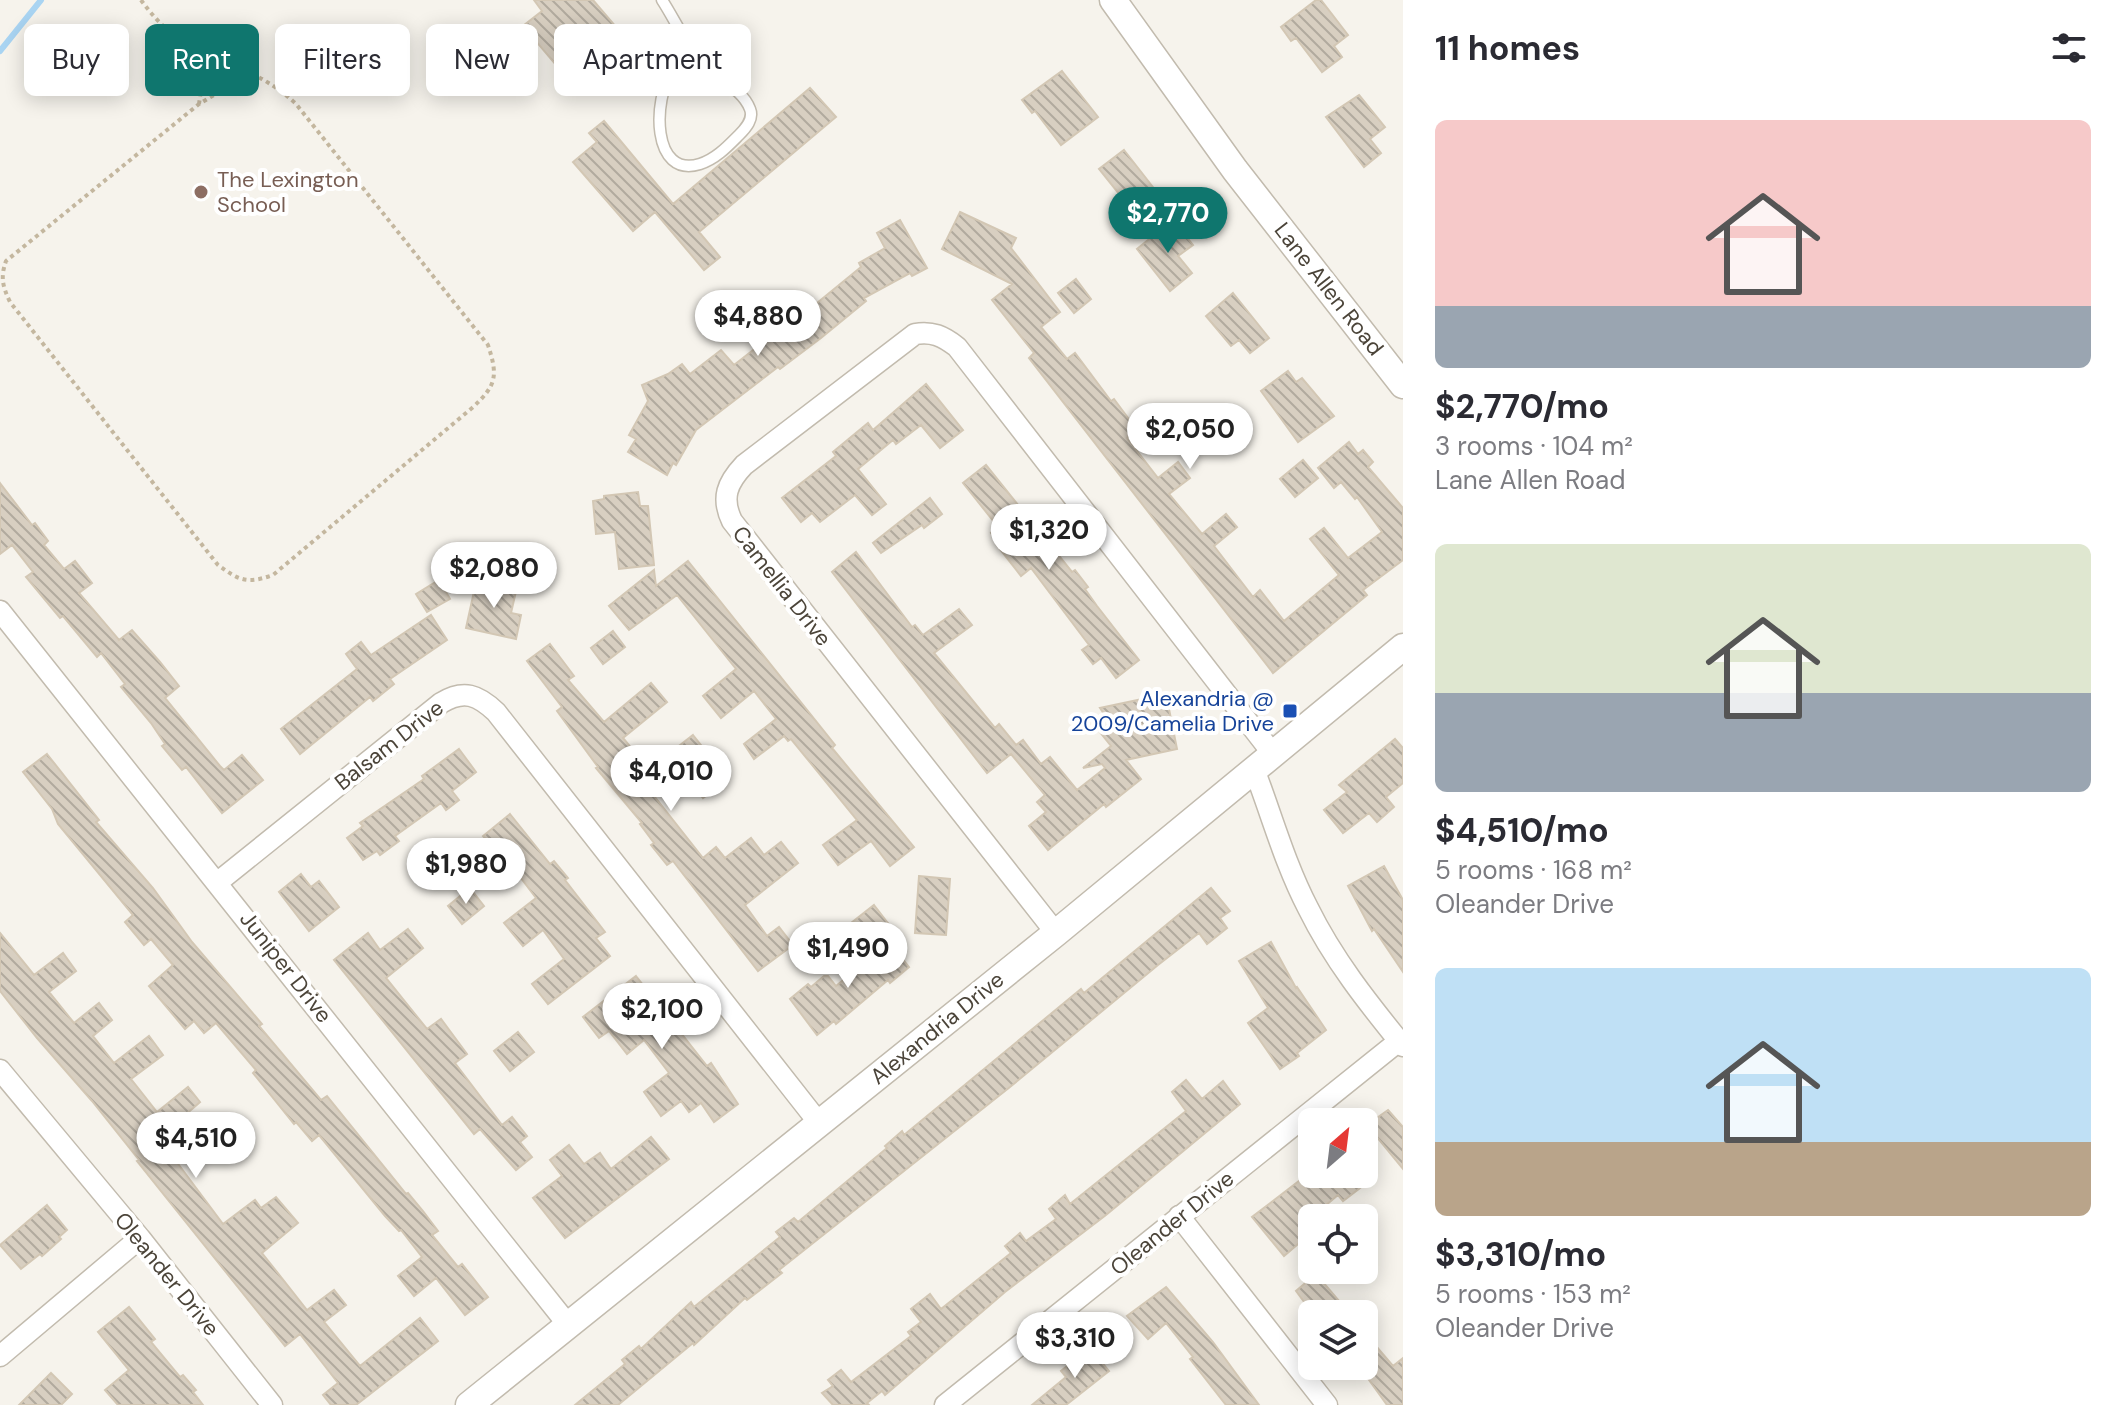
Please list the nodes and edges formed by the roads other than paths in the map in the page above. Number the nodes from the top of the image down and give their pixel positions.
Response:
1 (662, 0) edge
2 (1113, 0) edge
3 (677, 24) edge
4 (694, 50) joint
5 (1403, 385) edge
6 (1, 613) edge
7 (1403, 647) edge
8 (1263, 762) junction
9 (218, 882) junction
10 (1056, 933) junction
11 (1401, 1044) edge
12 (0, 1070) edge
13 (819, 1123) junction
14 (1179, 1216) junction
15 (140, 1238) junction
16 (569, 1326) junction
17 (0, 1356) edge
18 (272, 1405) edge
19 (469, 1405) edge
20 (945, 1405) edge
21 (1327, 1405) edge

1 - 3 lane
2 - 5 street, Lane Allen Road
4 - 4 lane
6 - 9 street, Juniper Drive
7 - 8 street, Alexandria Drive
8 - 10 street, Alexandria Drive
8 - 10 street, Camellia Drive
8 - 11 street
9 - 13 street, Balsam Drive
9 - 16 street, Juniper Drive
10 - 13 street, Alexandria Drive
11 - 14 street, Oleander Drive
12 - 15 street, Oleander Drive
13 - 16 street, Alexandria Drive
14 - 20 street, Oleander Drive
14 - 21 street
15 - 17 street
15 - 18 street, Oleander Drive
16 - 19 street, Alexandria Drive

